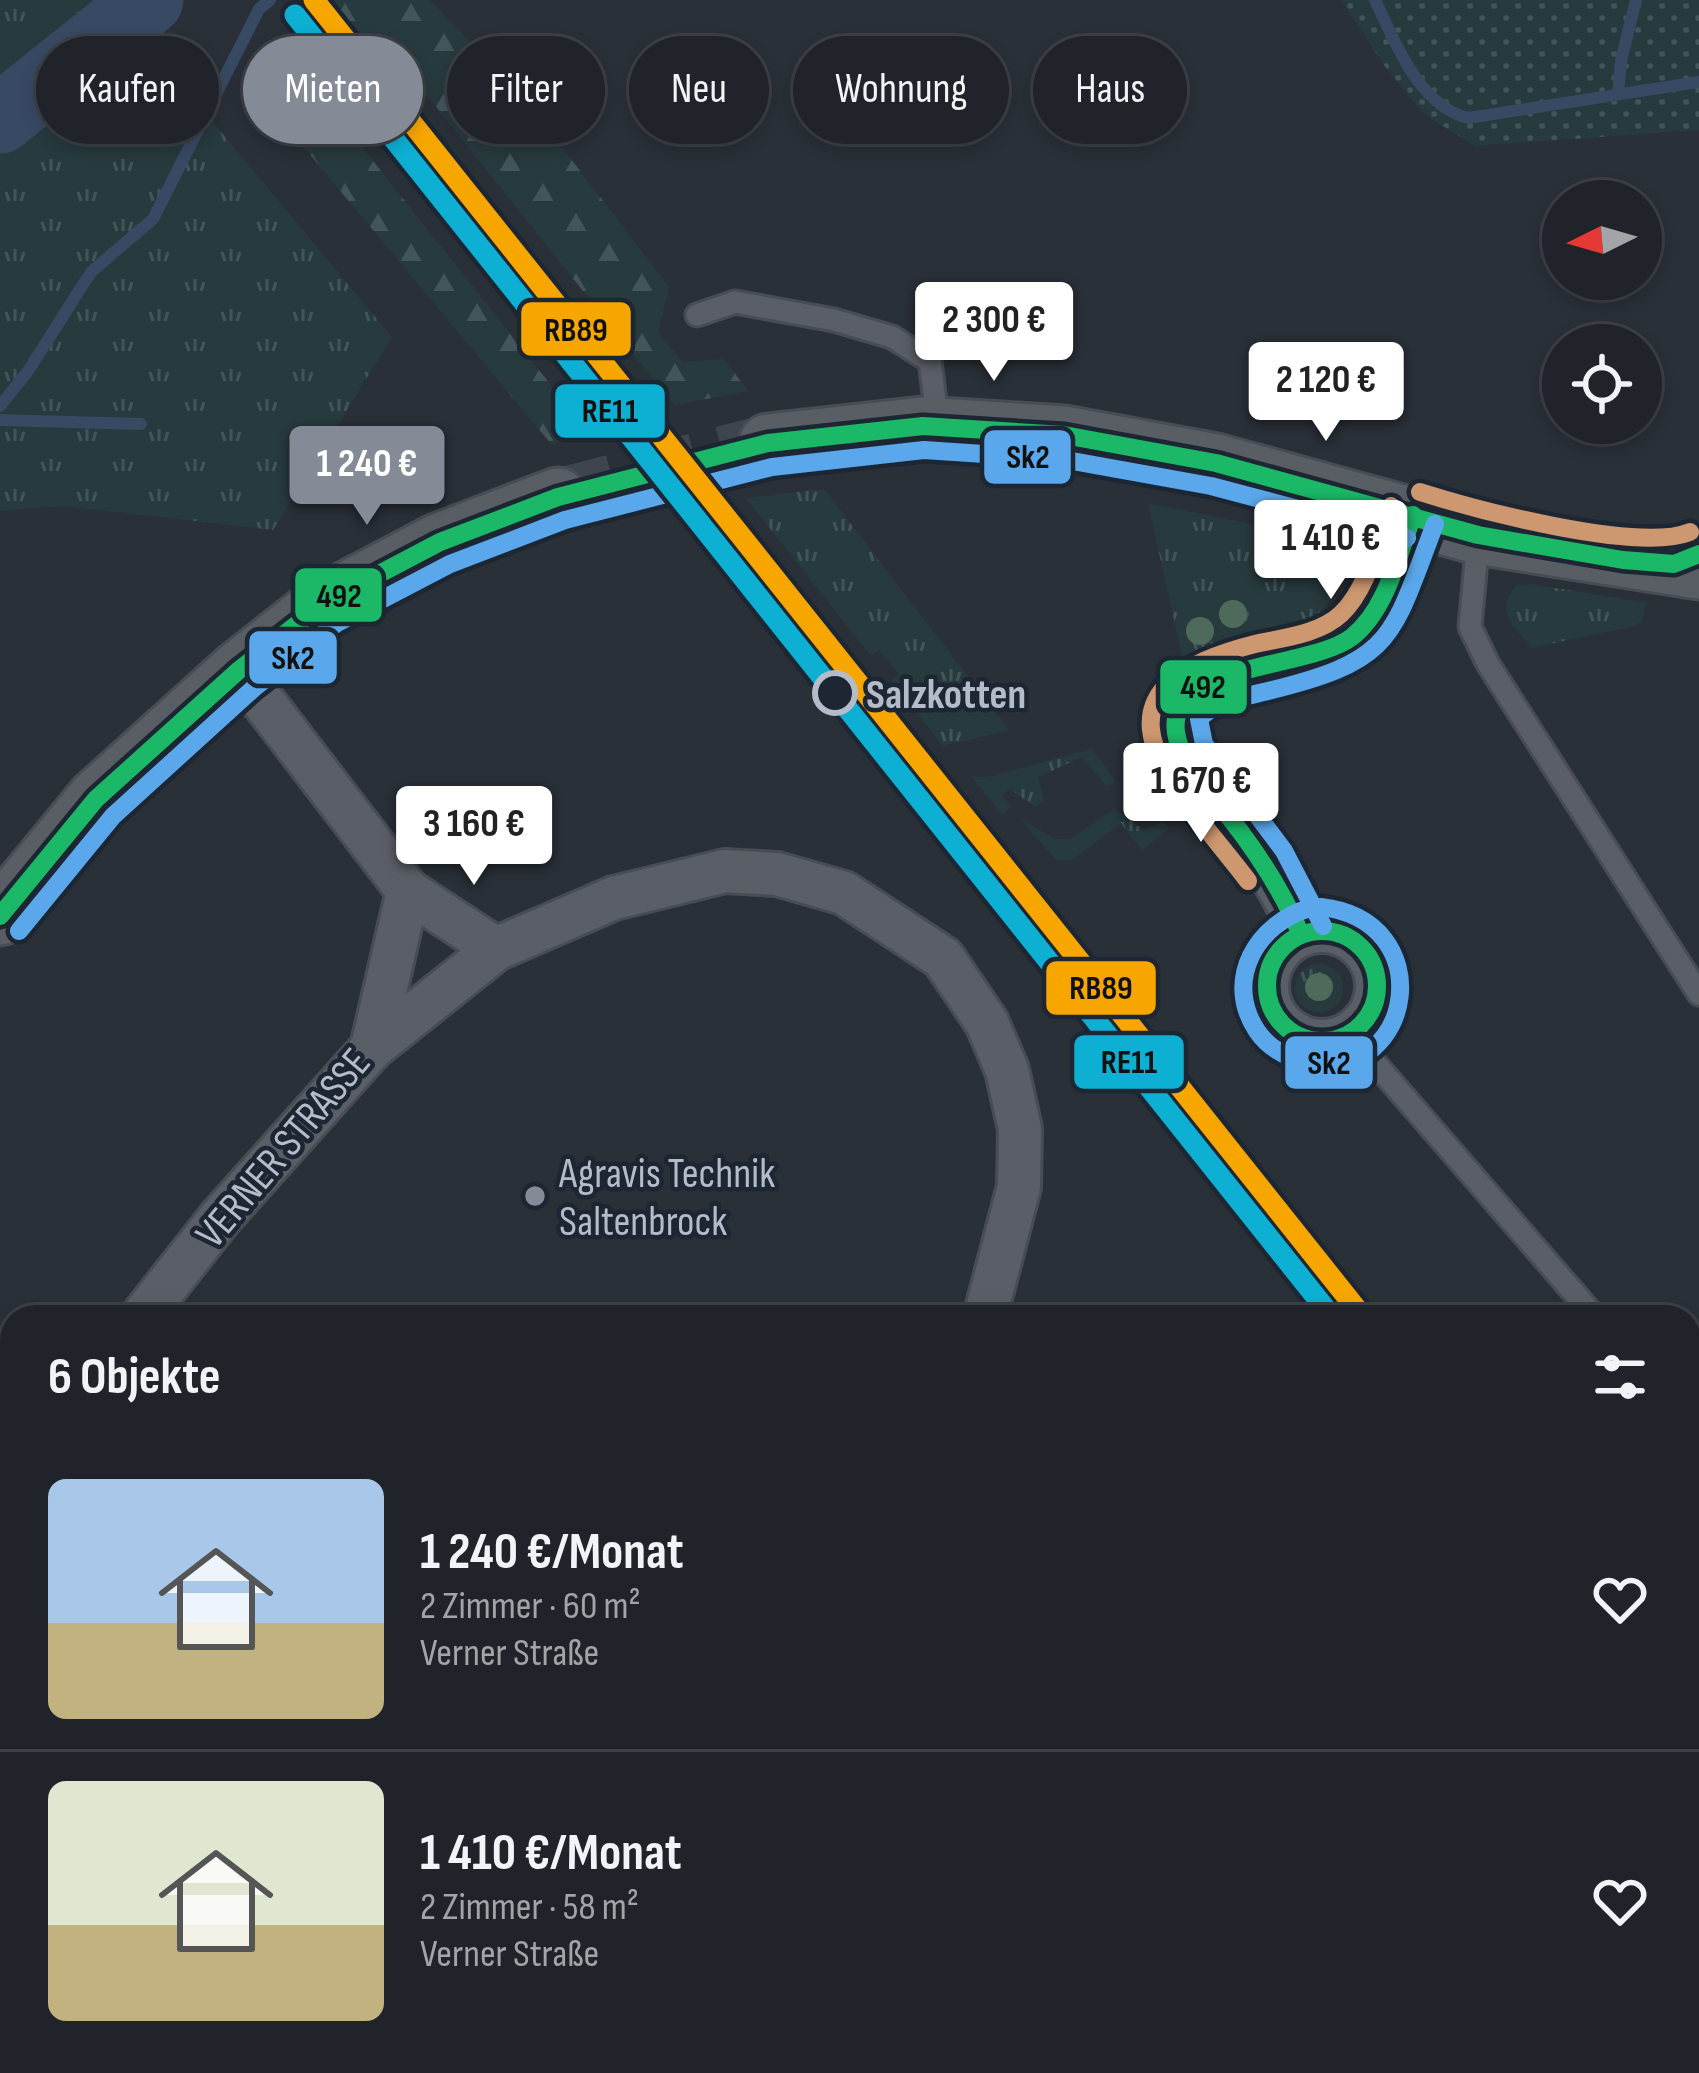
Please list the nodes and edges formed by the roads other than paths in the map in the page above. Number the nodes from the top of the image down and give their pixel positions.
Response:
1 (697, 316) dead end
2 (938, 427) junction
3 (768, 442) tunnel mouth
4 (558, 497) tunnel mouth
5 (1413, 515) junction
6 (1478, 535) junction
7 (1691, 563) edge
8 (239, 670) junction
9 (408, 891) junction
10 (0, 916) edge
11 (1301, 935) junction
12 (496, 949) junction
13 (1699, 994) edge
14 (1357, 1030) junction
15 (372, 1048) junction
16 (151, 1305) edge
17 (988, 1305) edge
18 (1585, 1305) edge

1 - 2 lane
2 - 3 main road
2 - 5 main road
4 - 8 main road
5 - 6 main road
5 - 11 street
6 - 7 main road
6 - 13 lane
8 - 9 street
8 - 10 main road
9 - 12 street
9 - 15 street, VERNER STRASSE
11 - 14 street
11 - 14 street
12 - 15 street
12 - 17 street
14 - 18 lane
15 - 16 street, VERNER STRASSE

